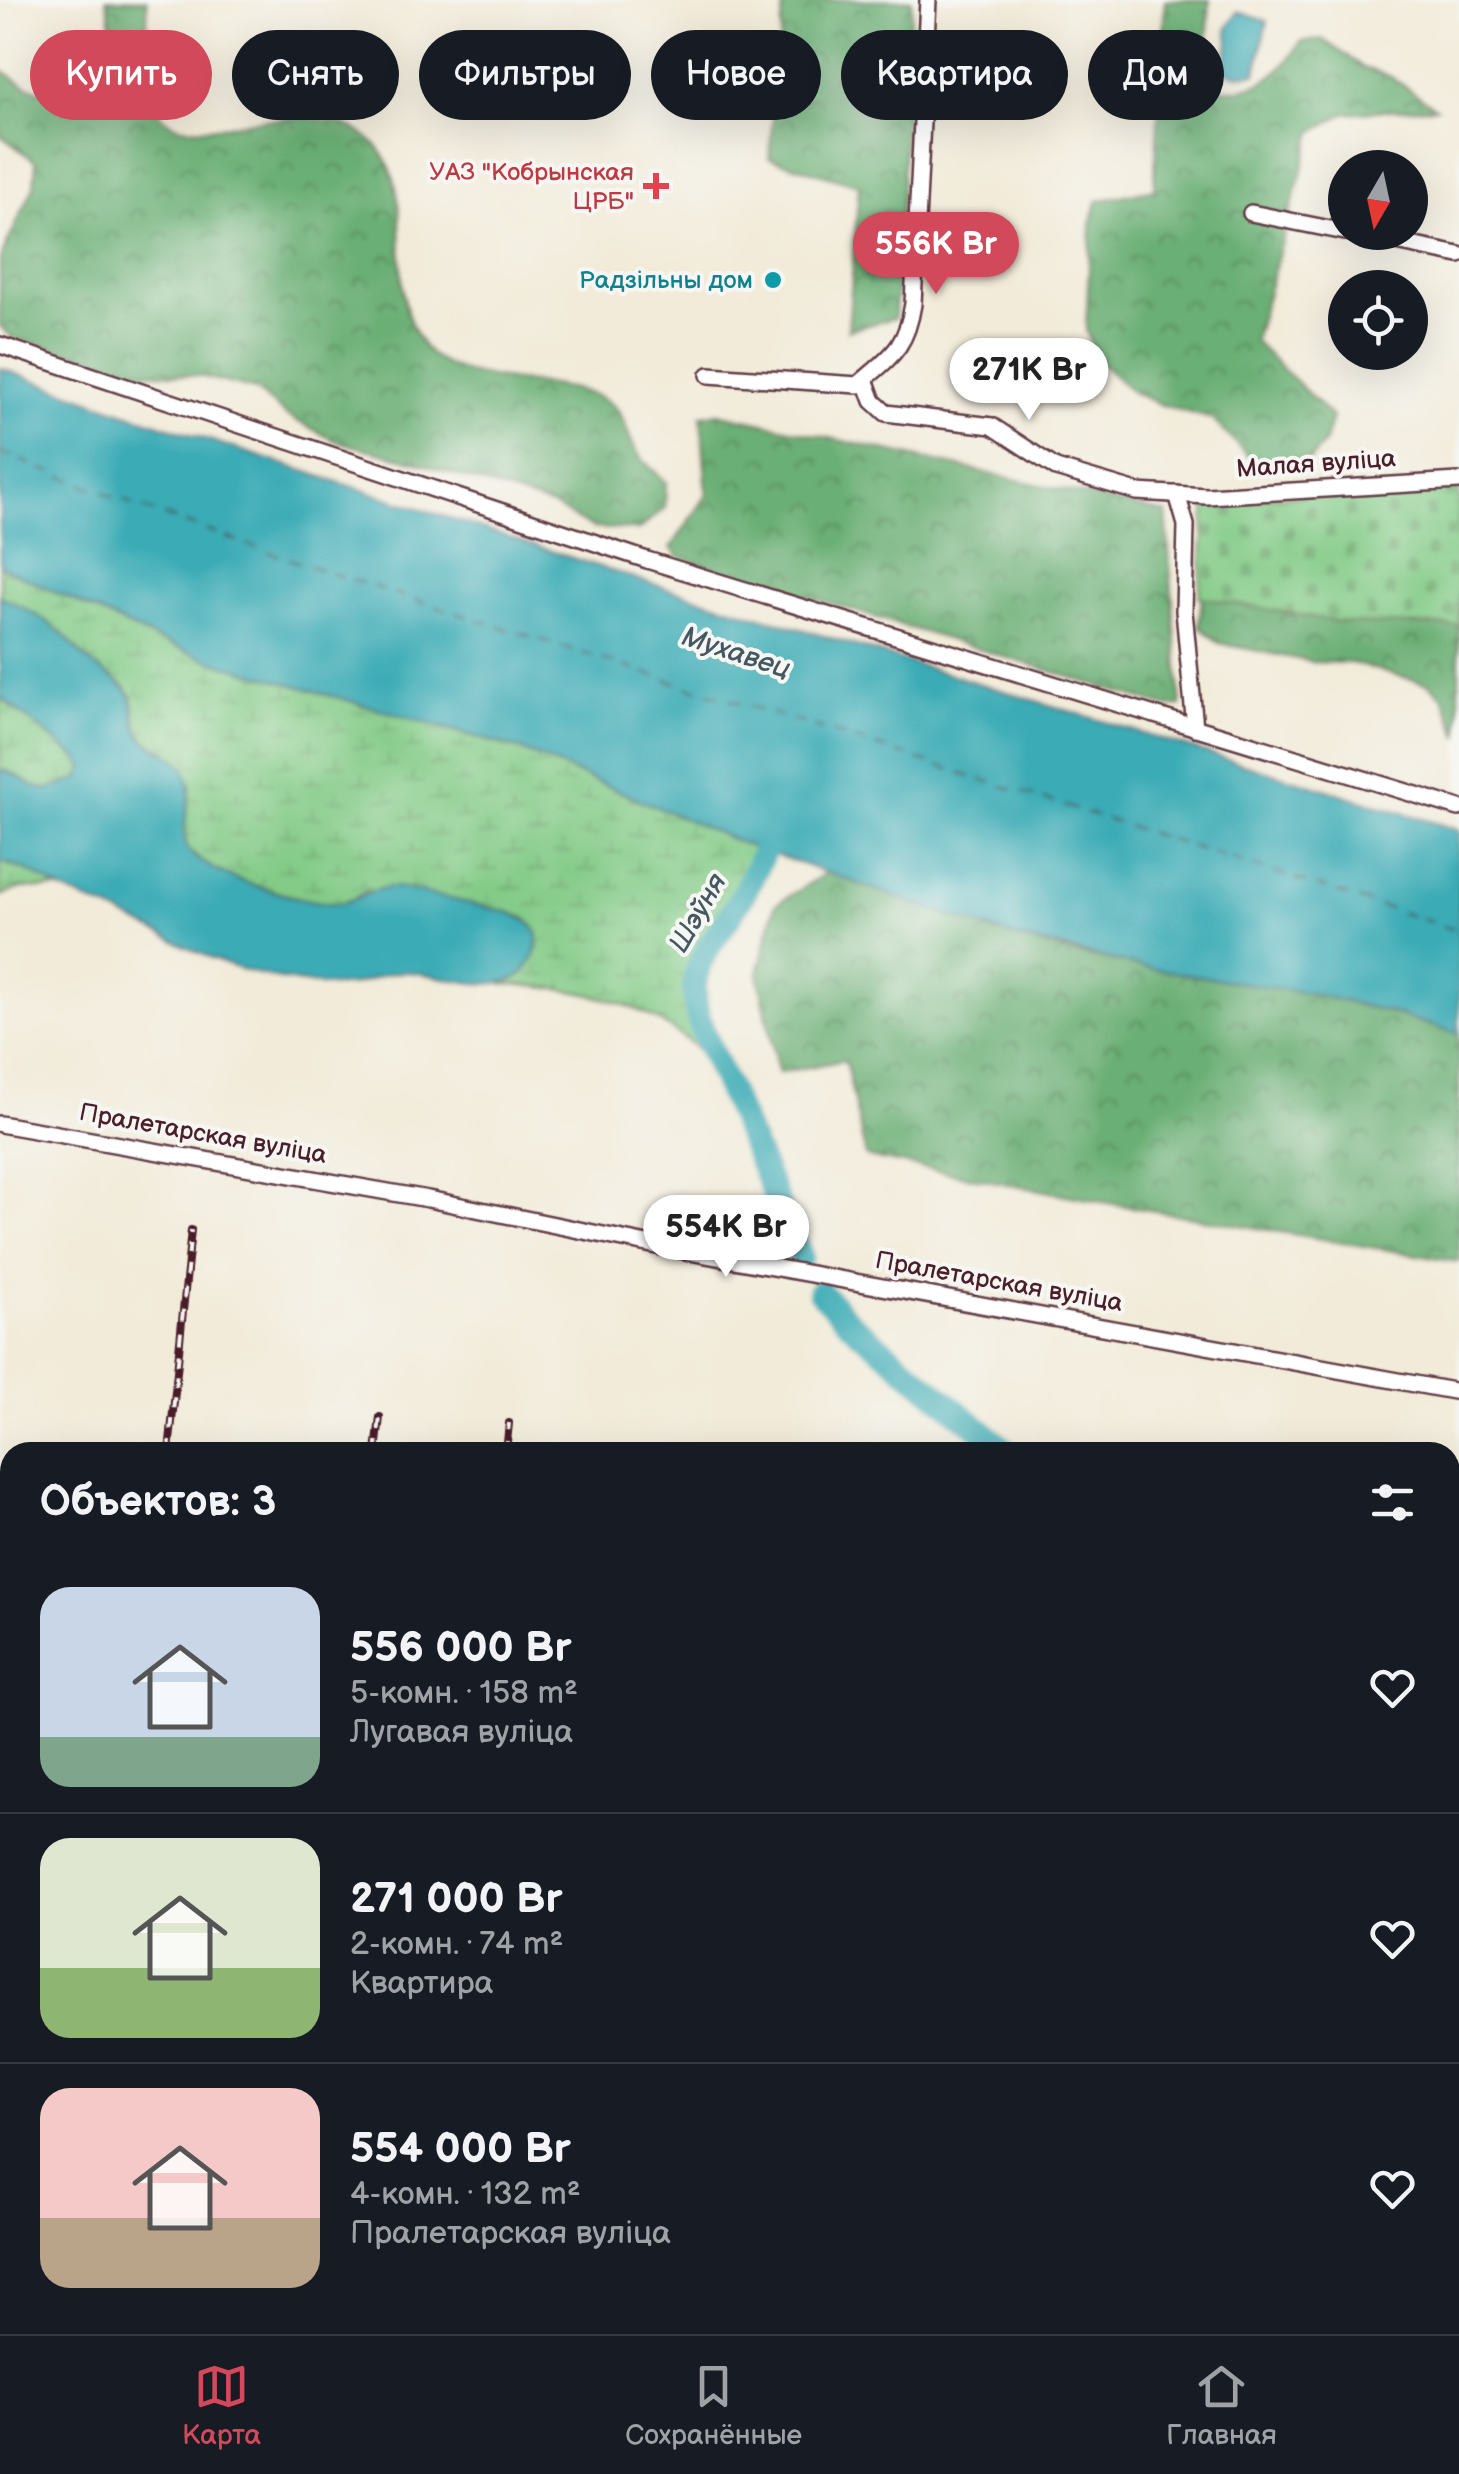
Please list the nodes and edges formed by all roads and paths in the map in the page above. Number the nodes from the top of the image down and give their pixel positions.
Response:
1 (928, 0) edge
2 (1250, 213) dead end
3 (1328, 228) edge
4 (1428, 248) edge
5 (1459, 254) edge
6 (0, 345) edge
7 (709, 375) dead end
8 (865, 378) junction
9 (1459, 480) edge
10 (1177, 494) junction
11 (1195, 728) junction
12 (1459, 808) edge
13 (0, 1124) edge
14 (1459, 1392) edge

1 - 8 street
2 - 3 street
4 - 5 street
6 - 11 street
7 - 8 street
8 - 10 street, Малая вуліца
9 - 10 street, Малая вуліца
10 - 11 street
11 - 12 street
13 - 14 street, Пралетарская вуліца

